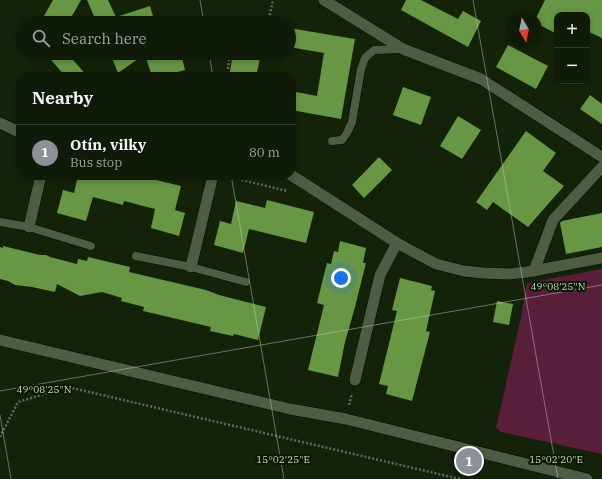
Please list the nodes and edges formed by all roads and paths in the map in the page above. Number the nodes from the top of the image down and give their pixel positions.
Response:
1 (273, 0) edge
2 (324, 0) edge
3 (270, 16) edge
4 (403, 49) junction
5 (229, 60) edge
6 (228, 70) dead end
7 (0, 123) edge
8 (16, 131) edge
9 (332, 141) dead end
10 (602, 157) edge
11 (602, 167) edge
12 (296, 178) edge
13 (40, 180) edge
14 (212, 180) edge
15 (0, 222) edge
16 (28, 227) junction
17 (397, 243) junction
18 (91, 246) dead end
19 (136, 256) dead end
20 (602, 258) edge
21 (191, 267) junction
22 (534, 270) junction
23 (246, 282) dead end
24 (0, 340) edge
25 (355, 380) joint
26 (346, 419) junction
27 (0, 437) edge
28 (460, 479) edge
29 (587, 479) edge

1 - 3 path
2 - 4 street
4 - 9 lane
4 - 10 street
5 - 6 path
7 - 8 street
11 - 22 street
12 - 17 street
13 - 16 street
14 - 21 street
15 - 16 lane
16 - 18 lane
17 - 22 street
17 - 25 street
19 - 21 lane
20 - 22 street
21 - 23 lane
24 - 26 street
25 - 26 path
26 - 29 street
27 - 28 path

